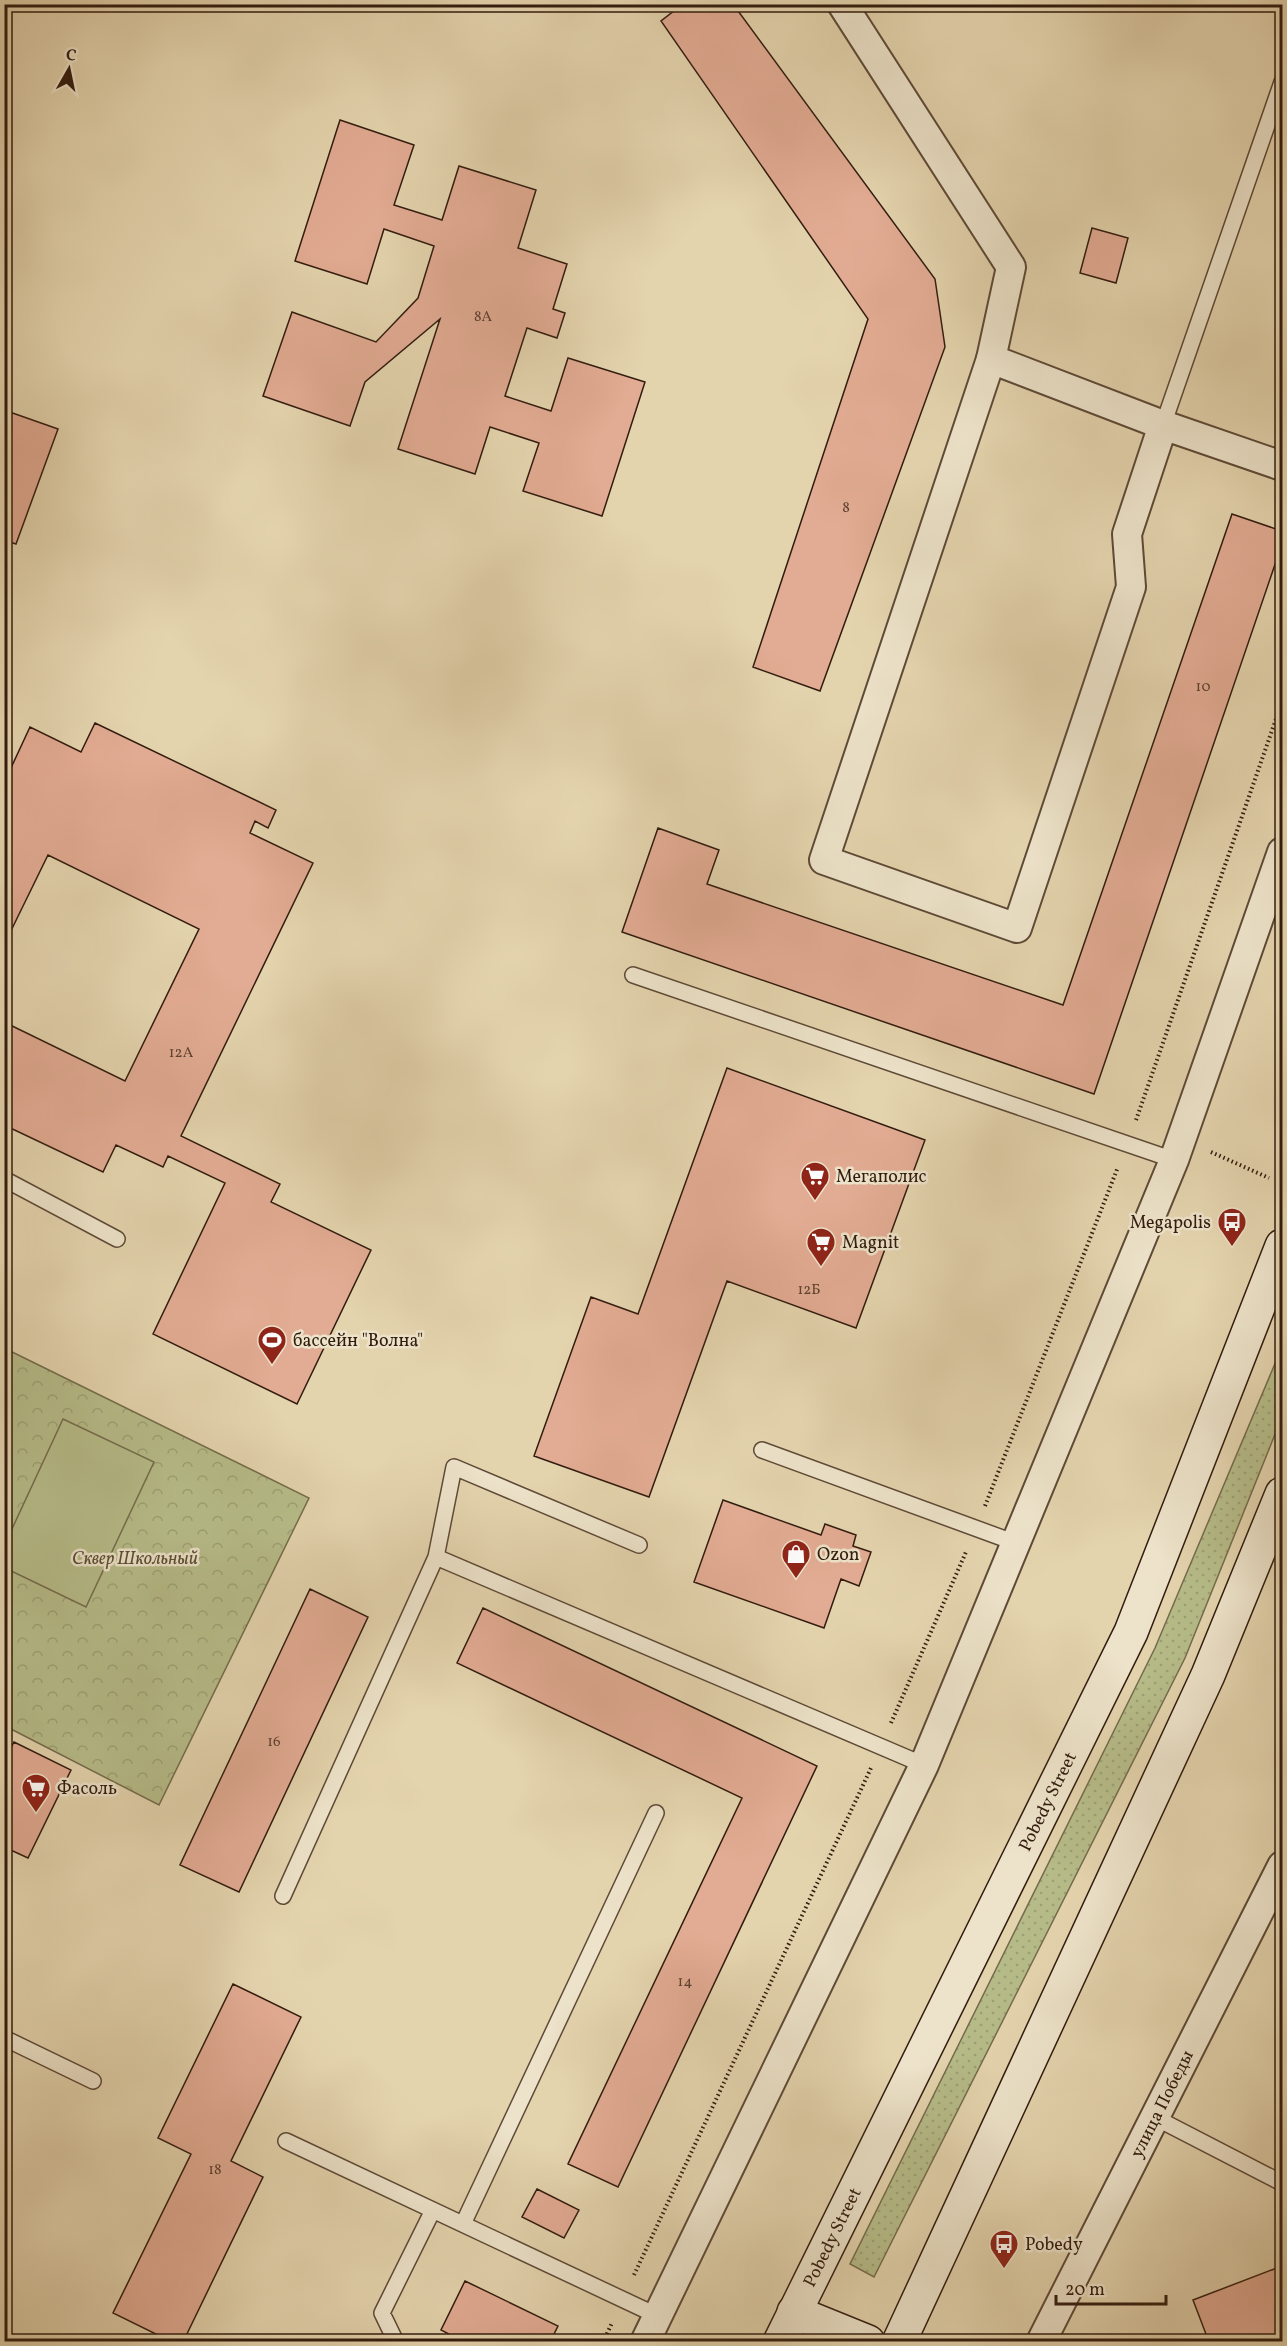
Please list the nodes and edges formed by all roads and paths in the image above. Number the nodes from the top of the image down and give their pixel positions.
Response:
1 (842, 4) edge
2 (1282, 82) edge
3 (991, 359) junction
4 (1163, 425) junction
5 (1282, 466) edge
6 (1282, 852) edge
7 (633, 975) dead end
8 (1211, 1152) dead end
9 (1174, 1160) junction
10 (1269, 1178) dead end
11 (4, 1179) edge
12 (117, 1239) dead end
13 (1282, 1246) edge
14 (762, 1450) dead end
15 (1282, 1494) edge
16 (1016, 1543) junction
17 (639, 1545) dead end
18 (436, 1557) junction
19 (924, 1764) junction
20 (656, 1813) dead end
21 (1282, 1866) edge
22 (283, 1896) dead end
23 (4, 2038) edge
24 (93, 2081) dead end
25 (1156, 2118) junction
26 (286, 2141) dead end
27 (1282, 2183) edge
28 (433, 2210) junction
29 (463, 2224) junction
30 (794, 2312) junction
31 (658, 2316) junction
32 (4, 2339) edge
33 (10, 2342) edge
34 (396, 2342) edge
35 (645, 2342) edge
36 (780, 2342) edge
37 (868, 2342) edge
38 (899, 2342) edge
39 (1041, 2342) edge

1 - 3 street
2 - 4 lane
3 - 4 street
3 - 4 street
4 - 5 street
6 - 9 street
7 - 9 lane
8 - 10 path
9 - 16 street
11 - 12 lane
13 - 30 street, Pobedy Street
14 - 16 lane
15 - 38 street
16 - 19 street
17 - 18 lane
18 - 19 lane
18 - 22 lane
19 - 31 street
20 - 29 lane
21 - 25 street, улица Победы
23 - 24 lane
25 - 27 lane
25 - 39 street, улица Победы
26 - 28 lane
28 - 29 lane
28 - 34 lane
29 - 31 lane
30 - 36 street, Pobedy Street
30 - 37 street
31 - 35 street
32 - 33 lane

